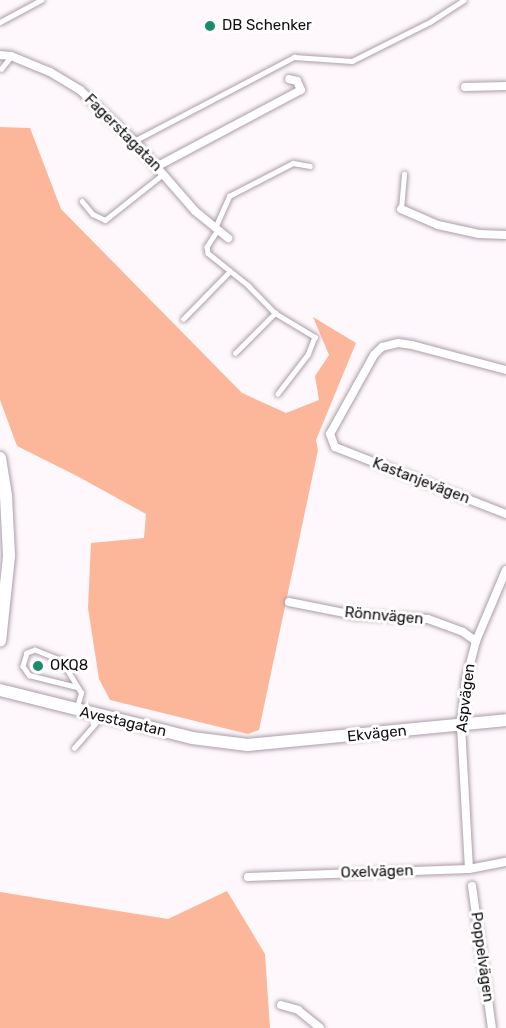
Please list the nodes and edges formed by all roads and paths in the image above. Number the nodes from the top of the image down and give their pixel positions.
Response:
1 (41, 0) edge
2 (464, 0) edge
3 (0, 22) edge
4 (0, 55) edge
5 (11, 56) junction
6 (1, 69) edge
7 (288, 79) dead end
8 (506, 86) edge
9 (465, 87) dead end
10 (134, 141) junction
11 (309, 166) dead end
12 (160, 170) junction
13 (404, 174) dead end
14 (82, 201) dead end
15 (401, 209) joint
16 (216, 229) junction
17 (506, 234) edge
18 (228, 238) dead end
19 (229, 272) junction
20 (275, 313) junction
21 (183, 319) dead end
22 (235, 353) dead end
23 (506, 370) edge
24 (278, 394) dead end
25 (0, 458) edge
26 (506, 514) edge
27 (506, 570) edge
28 (289, 602) dead end
29 (0, 641) edge
30 (476, 641) junction
31 (77, 687) junction
32 (0, 690) edge
33 (76, 711) junction
34 (101, 717) junction
35 (506, 720) edge
36 (461, 726) junction
37 (248, 746) joint
38 (74, 748) dead end
39 (506, 862) edge
40 (469, 869) junction
41 (248, 877) dead end
42 (472, 885) dead end
43 (281, 1005) dead end
44 (320, 1028) edge
45 (492, 1028) edge

1 - 3 lane
2 - 10 lane
4 - 5 street, Fagerstagatan
5 - 6 lane
5 - 10 street, Fagerstagatan
7 - 12 street
8 - 9 street
10 - 12 street, Fagerstagatan
11 - 16 lane
12 - 14 lane
12 - 16 street, Fagerstagatan
13 - 15 lane
15 - 17 street
16 - 18 street, Fagerstagatan
16 - 19 lane
19 - 20 lane
19 - 21 lane
20 - 22 lane
20 - 24 lane
23 - 26 street, Kastanjevägen
25 - 29 street
27 - 30 street, Aspvägen
28 - 30 street, Rönnvägen
30 - 36 street, Aspvägen
31 - 31 lane
31 - 33 lane
32 - 33 street, Avestagatan
33 - 34 street, Avestagatan
34 - 37 street, Avestagatan
34 - 38 lane
35 - 36 street, Ekvägen
36 - 37 street, Ekvägen
36 - 40 street, Aspvägen
39 - 40 street, Oxelvägen
40 - 41 street, Oxelvägen
42 - 45 street, Poppelvägen
43 - 44 street

